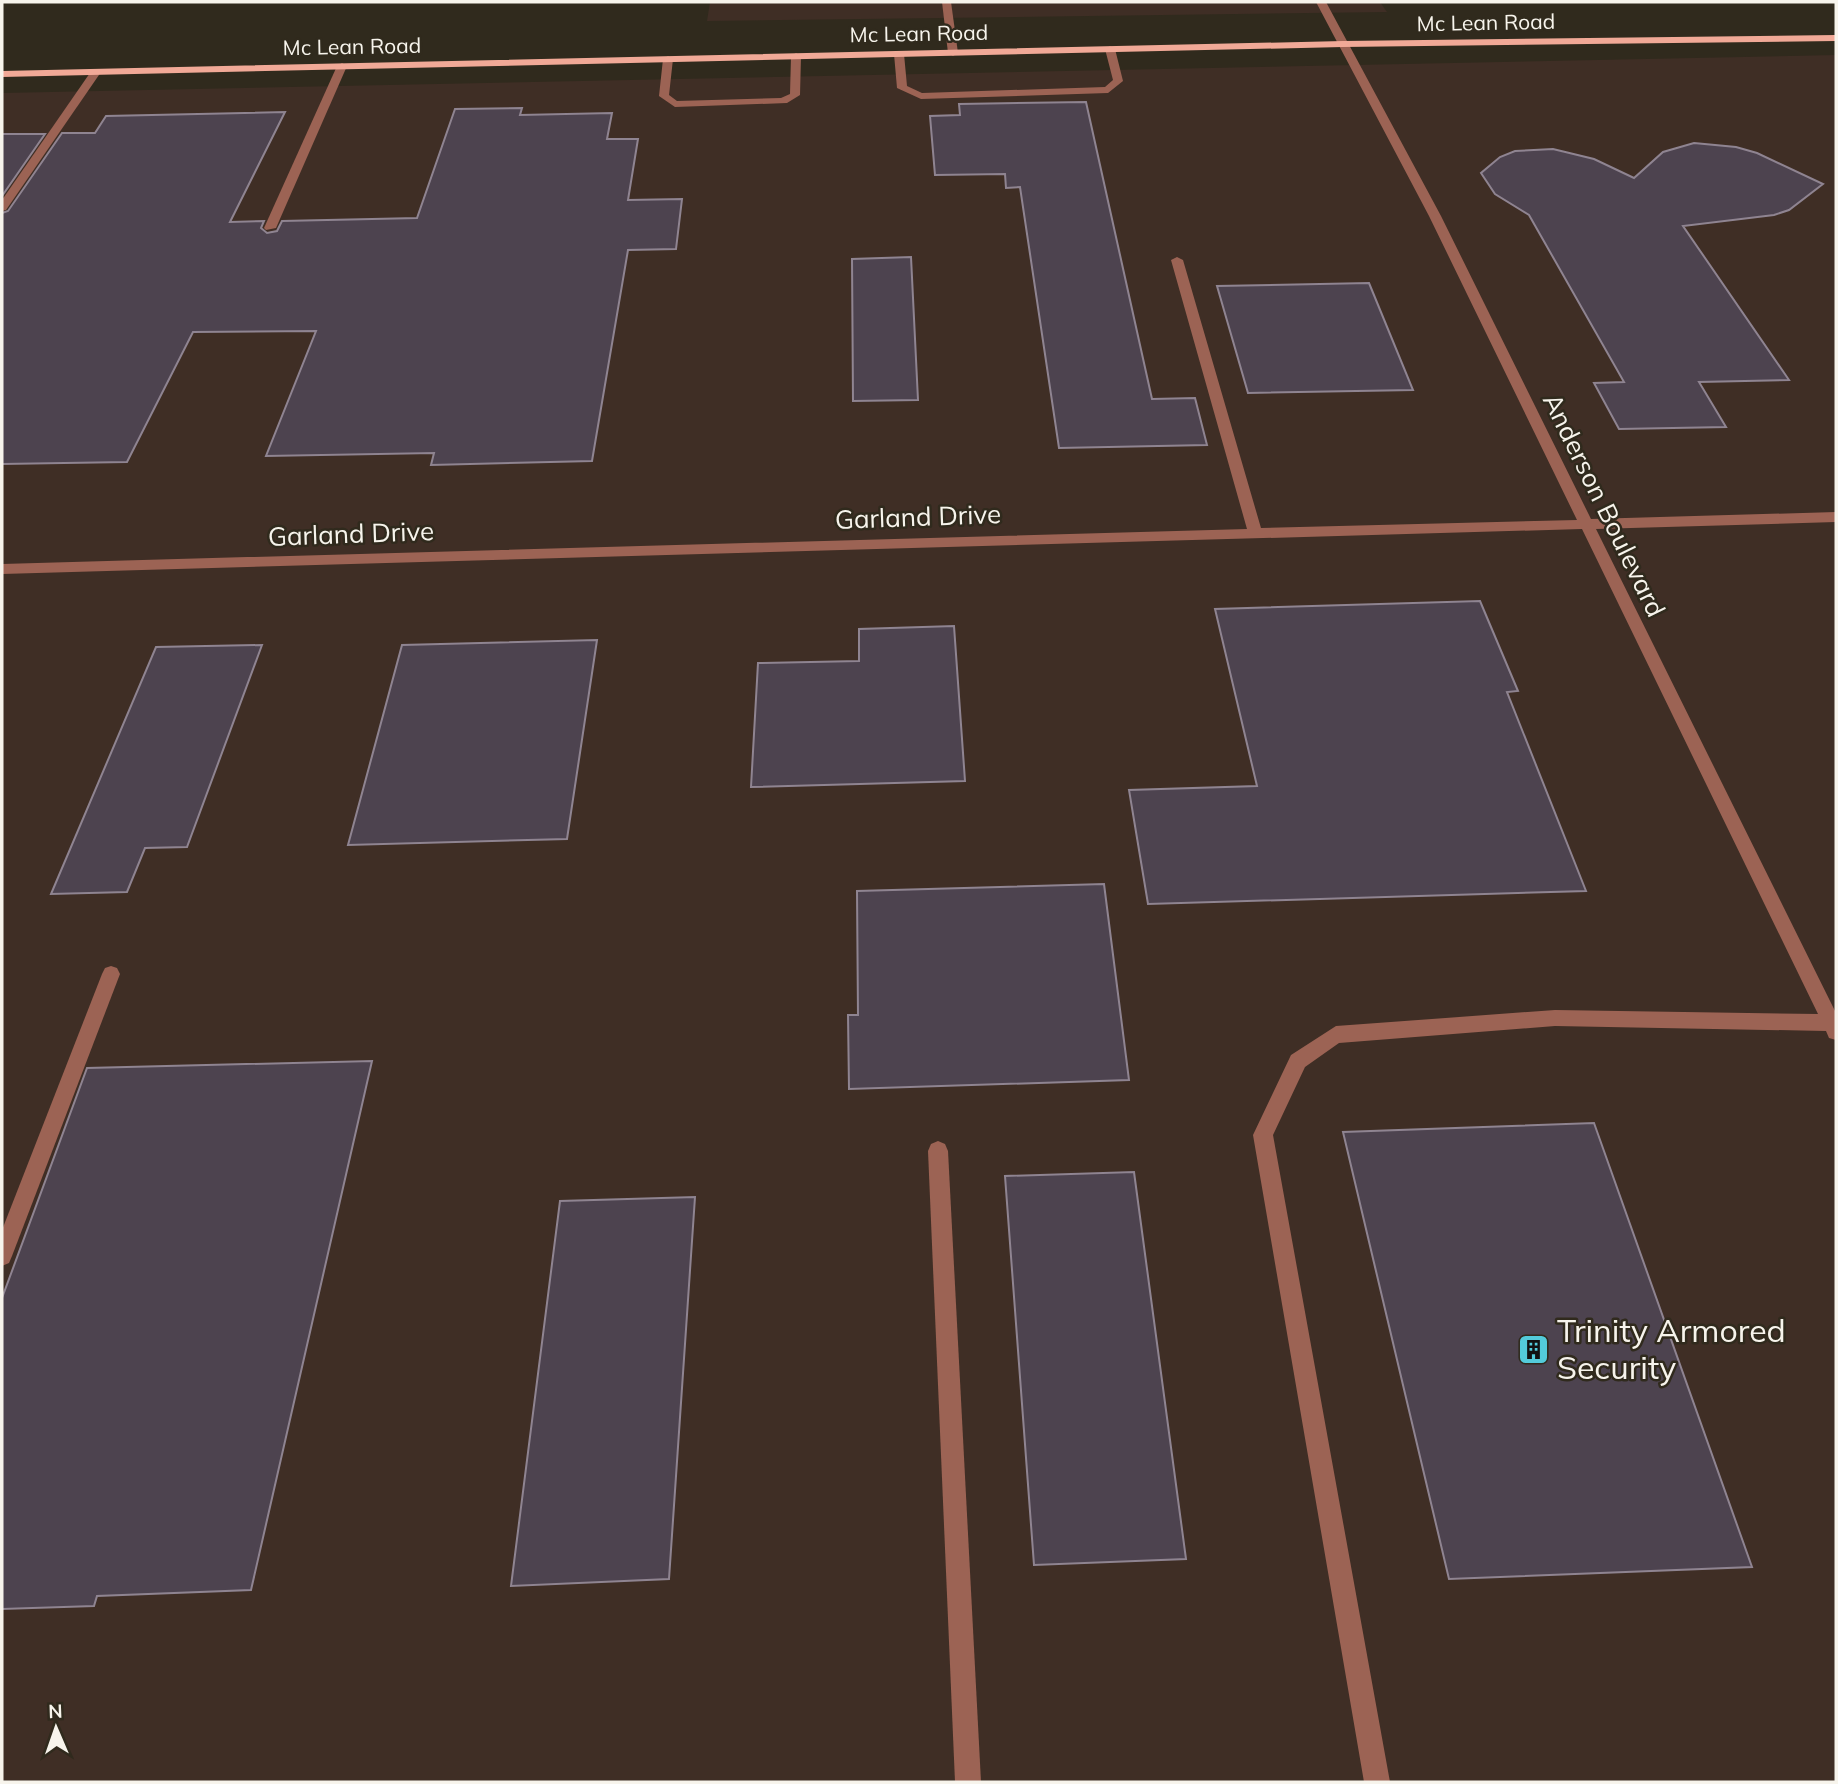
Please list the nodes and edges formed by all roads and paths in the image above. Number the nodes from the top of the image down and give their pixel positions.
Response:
1 (946, 2) edge
2 (1321, 2) edge
3 (1836, 38) edge
4 (1343, 44) junction
5 (1110, 49) junction
6 (953, 53) junction
7 (899, 54) junction
8 (796, 56) junction
9 (668, 59) junction
10 (342, 66) junction
11 (96, 72) junction
12 (2, 74) edge
13 (2, 208) edge
14 (270, 228) dead end
15 (1177, 260) dead end
16 (1836, 517) edge
17 (1585, 522) junction
18 (1255, 531) junction
19 (2, 569) edge
20 (111, 974) dead end
21 (1834, 1028) edge
22 (938, 1151) dead end
23 (2, 1256) edge
24 (968, 1782) edge
25 (1377, 1782) edge

1 - 6 street
2 - 4 street, Anderson Boulevard
3 - 4 main road, Mc Lean Road
4 - 5 main road, Mc Lean Road
4 - 17 street, Anderson Boulevard
5 - 6 main road, Mc Lean Road
5 - 7 street
6 - 7 main road, Mc Lean Road
7 - 8 main road, Mc Lean Road
8 - 9 main road, Mc Lean Road
8 - 9 street
9 - 10 main road, Mc Lean Road
10 - 11 main road, Mc Lean Road
10 - 14 street
11 - 12 main road, Mc Lean Road
11 - 13 street
15 - 18 street
16 - 17 street, Garland Drive
17 - 18 street, Garland Drive
17 - 21 street, Anderson Boulevard
18 - 19 street, Garland Drive
20 - 23 street
21 - 25 street
22 - 24 street

